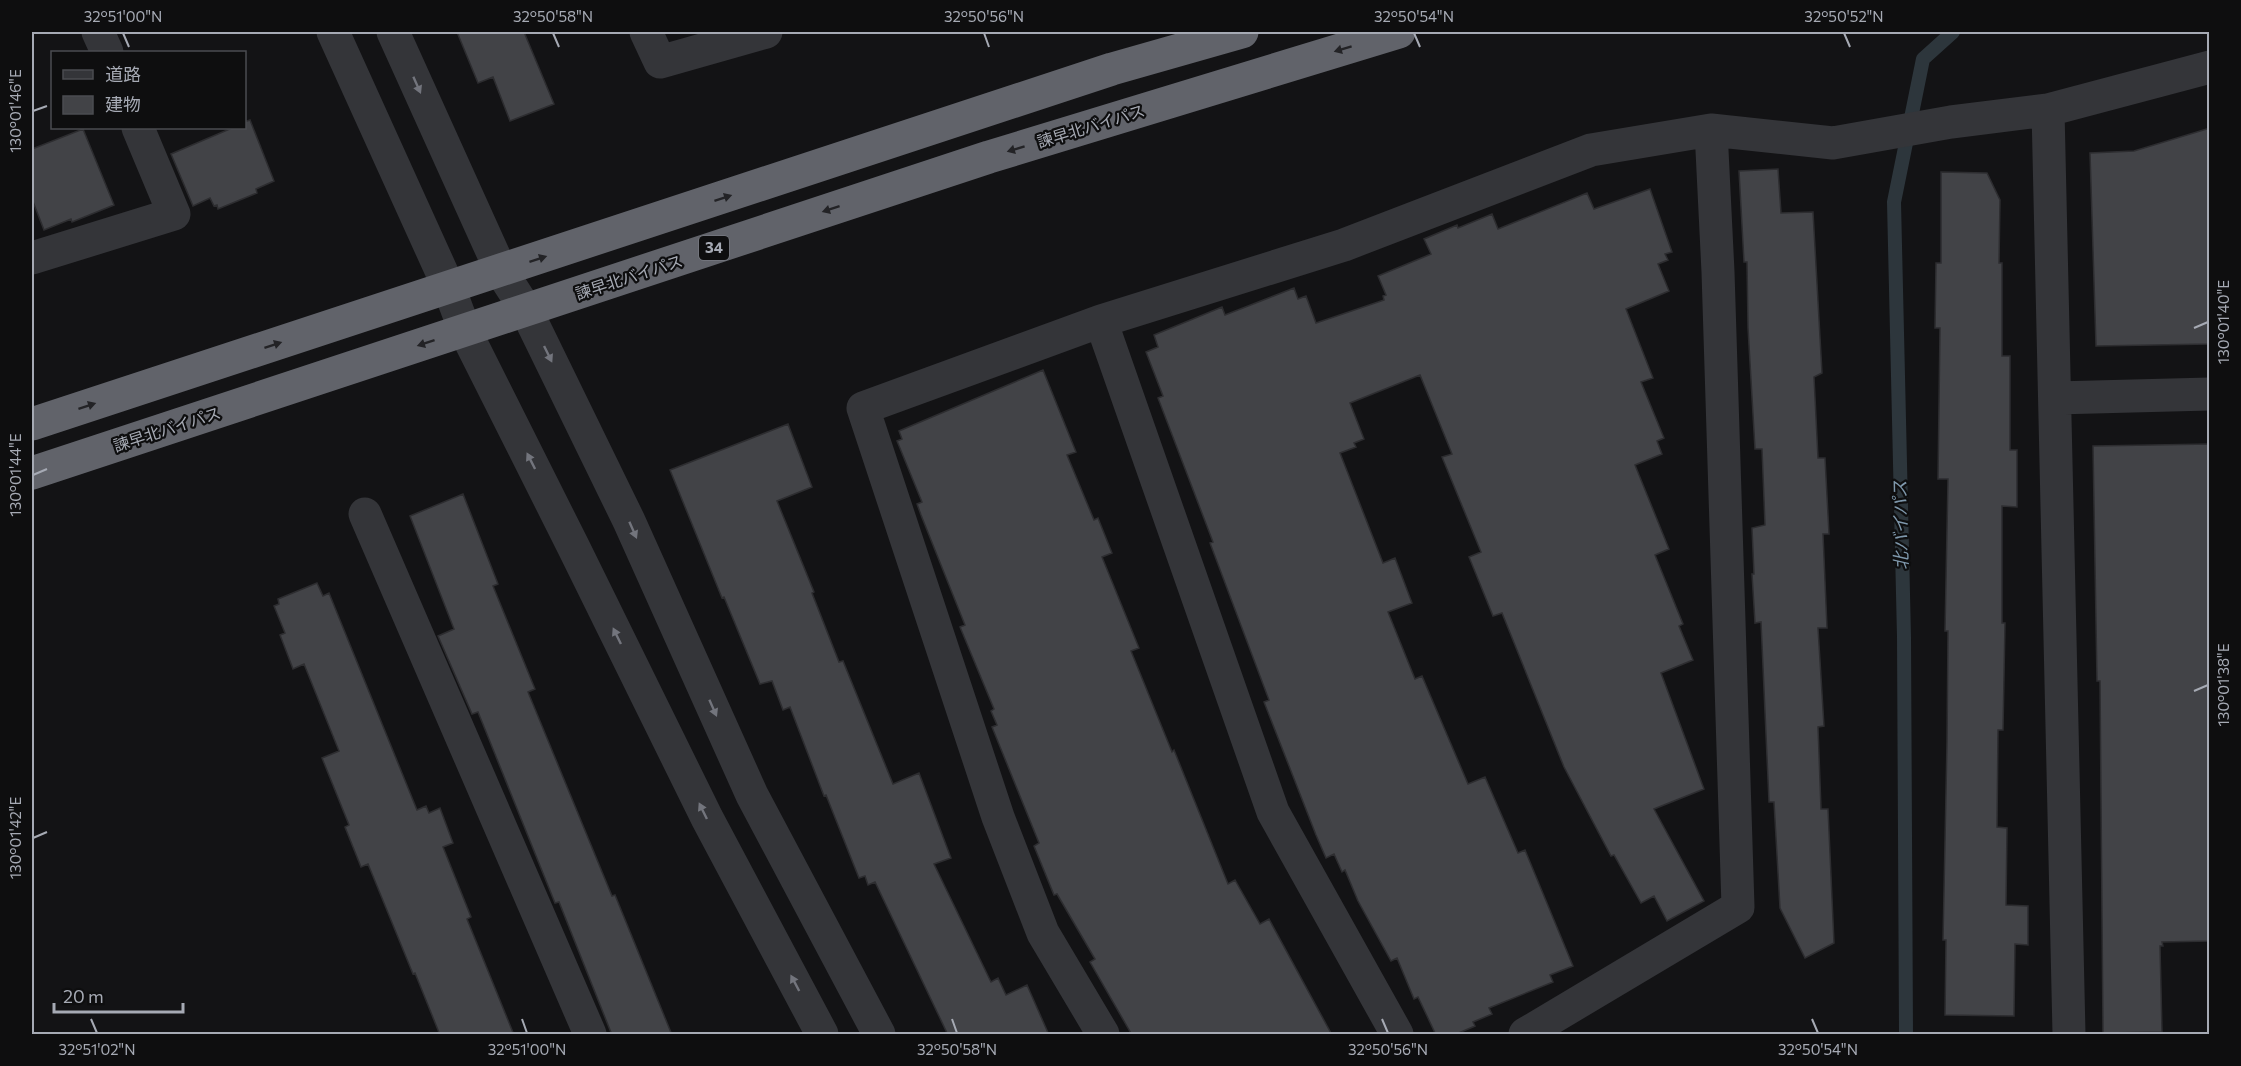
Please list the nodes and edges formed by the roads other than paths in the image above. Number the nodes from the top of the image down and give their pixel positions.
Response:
1 (98, 32) edge
2 (333, 32) edge
3 (393, 32) edge
4 (646, 32) edge
5 (765, 32) edge
6 (1242, 32) edge
7 (1399, 32) edge
8 (107, 51) edge
9 (2210, 67) edge
10 (2048, 110) junction
11 (138, 129) edge
12 (1711, 130) junction
13 (32, 258) edge
14 (501, 271) junction
15 (449, 288) junction
16 (526, 310) junction
17 (1101, 321) junction
18 (465, 331) junction
19 (2210, 394) edge
20 (2055, 398) junction
21 (32, 424) edge
22 (32, 473) edge
23 (365, 514) dead end
24 (590, 1035) edge
25 (822, 1035) edge
26 (879, 1035) edge
27 (1103, 1035) edge
28 (1397, 1035) edge
29 (1525, 1035) edge
30 (2069, 1035) edge

1 - 8 street
2 - 15 street
3 -> 14 street
4 - 5 street
14 -> 6 highway
7 -> 16 highway, 諫早北バイパス / 34
9 - 10 street
10 - 12 street
10 - 20 street
11 - 13 street
12 - 17 street
12 - 29 street
14 - 15 highway
14 - 16 street
15 - 18 street
21 -> 15 highway
16 - 18 highway, 諫早北バイパス / 34
16 -> 26 street
17 - 27 street
17 - 28 street
18 -> 22 highway, 諫早北バイパス / 34
25 -> 18 street
19 - 20 street
20 - 30 street
23 - 24 street

